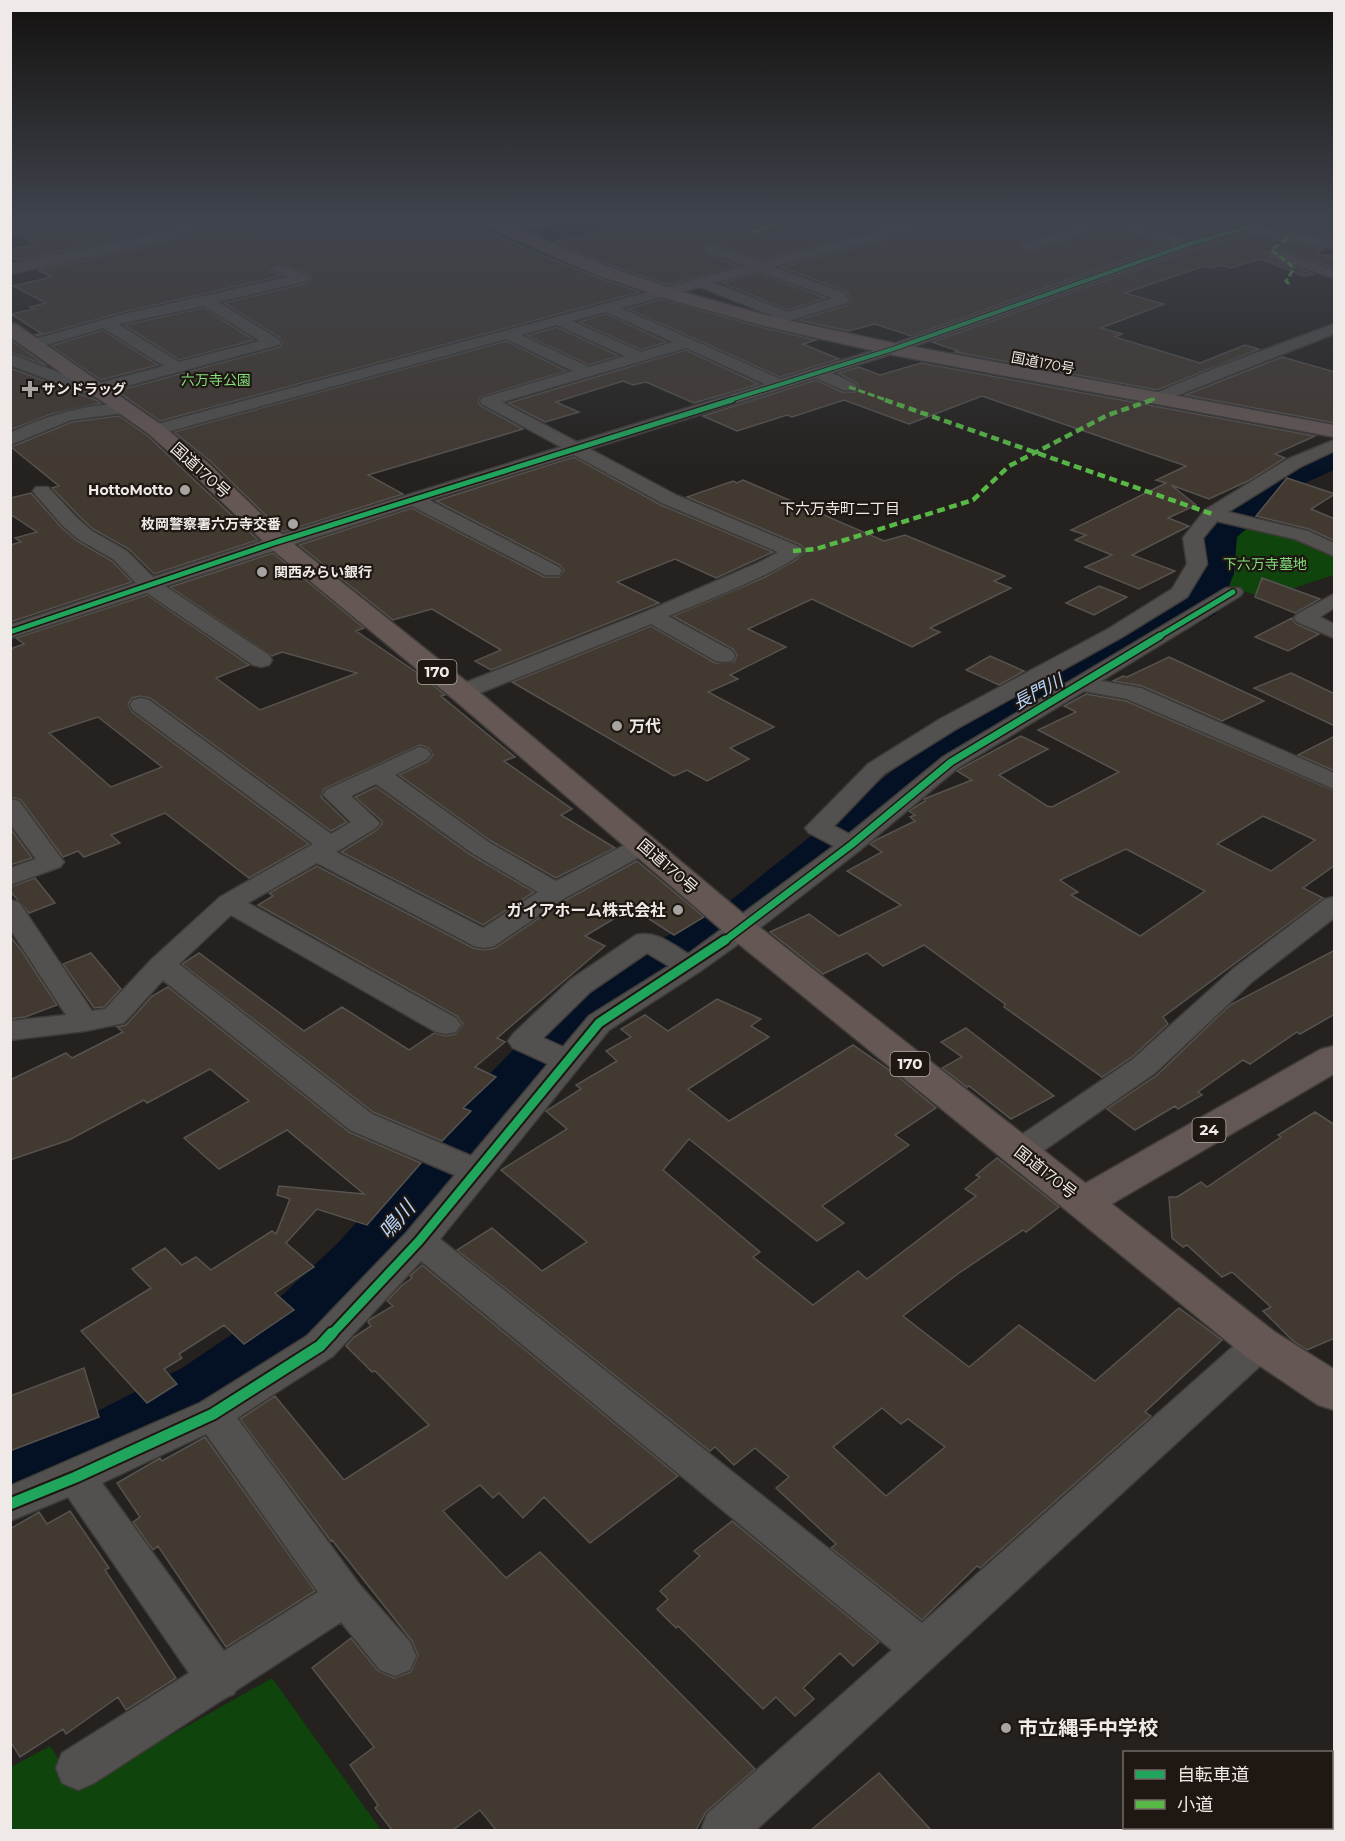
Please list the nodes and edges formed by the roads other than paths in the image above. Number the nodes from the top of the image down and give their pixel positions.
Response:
1 (198, 303) edge
2 (209, 303) edge
3 (623, 303) edge
4 (710, 303) edge
5 (744, 303) edge
6 (832, 303) edge
7 (1023, 303) edge
8 (607, 307) junction
9 (778, 319) junction
10 (558, 320) junction
11 (105, 324) junction
12 (10, 328) edge
13 (1335, 329) edge
14 (507, 334) junction
15 (688, 343) junction
16 (33, 344) junction
17 (893, 349) junction
18 (640, 357) junction
19 (10, 359) edge
20 (177, 368) junction
21 (587, 372) junction
22 (816, 372) junction
23 (778, 384) junction
24 (849, 387) dead end
25 (110, 398) junction
26 (1157, 399) junction
27 (156, 430) junction
28 (1335, 431) edge
29 (10, 440) edge
30 (1335, 444) edge
31 (573, 448) junction
32 (42, 491) dead end
33 (415, 500) junction
34 (1212, 514) junction
35 (276, 542) junction
36 (1335, 550) edge
37 (552, 571) dead end
38 (149, 585) junction
39 (1233, 592) dead end
40 (1335, 600) edge
41 (652, 616) junction
42 (10, 632) edge
43 (1335, 632) edge
44 (724, 656) dead end
45 (261, 660) dead end
46 (1081, 684) junction
47 (462, 692) junction
48 (141, 705) dead end
49 (419, 754) dead end
50 (378, 774) junction
51 (1335, 782) edge
52 (10, 806) edge
53 (850, 844) junction
54 (644, 845) junction
55 (323, 849) junction
56 (10, 877) edge
57 (556, 892) junction
58 (229, 903) junction
59 (1335, 905) edge
60 (10, 908) edge
61 (733, 921) junction
62 (162, 965) junction
63 (688, 966) junction
64 (85, 1022) junction
65 (446, 1025) dead end
66 (10, 1030) edge
67 (1335, 1058) edge
68 (567, 1061) junction
69 (1020, 1152) junction
70 (478, 1172) junction
71 (1084, 1202) junction
72 (420, 1241) junction
73 (1260, 1344) junction
74 (1335, 1392) edge
75 (213, 1414) junction
76 (76, 1477) junction
77 (10, 1504) edge
78 (345, 1597) junction
79 (923, 1650) junction
80 (395, 1656) dead end
81 (219, 1680) junction
82 (78, 1768) dead end
83 (723, 1830) edge

1 - 11 street
2 - 20 street
3 - 8 street
4 - 9 highway, 国道170号
5 - 9 street
6 - 9 street
7 - 17 street
8 - 10 street
8 - 15 street
9 - 17 highway, 国道170号
10 - 14 street
10 - 18 street
11 - 16 street
11 - 20 street
12 - 16 highway, 国道170号 / 170
13 - 26 street
14 - 21 street
14 - 27 street
15 - 18 street
15 - 23 street
16 - 25 highway, 国道170号 / 170
17 - 22 street
17 - 26 highway, 国道170号
18 - 21 street
19 - 25 street
20 - 25 street
21 - 31 street
22 - 23 street
22 - 24 street
23 - 31 street
25 - 27 highway, 国道170号 / 170
25 - 29 street
26 - 28 highway, 国道170号
27 - 35 highway, 国道170号 / 170
30 - 34 street
31 - 33 street
31 - 41 street
32 - 38 street
33 - 35 street
33 - 37 street
34 - 36 street
34 - 53 street
35 - 38 street
35 - 47 highway, 国道170号 / 170
38 - 42 street
38 - 45 street
39 - 46 street
40 - 43 street
41 - 44 street
41 - 47 street
46 - 51 street
46 - 53 street
47 - 54 highway, 国道170号 / 170
48 - 55 street
49 - 50 street
50 - 55 street
50 - 57 street
52 - 56 street
53 - 61 street
54 - 57 street
54 - 61 highway, 国道170号 / 170
55 - 57 street
55 - 58 street
58 - 62 street
58 - 65 street
59 - 69 street
60 - 64 street
61 - 63 street
61 - 69 highway, 国道170号 / 170
62 - 64 street
62 - 70 street
63 - 68 street
63 - 68 street
64 - 66 street
67 - 71 main road, 24
68 - 70 street
69 - 71 highway, 国道170号 / 170
70 - 72 street
71 - 73 highway, 国道170号 / 170
72 - 75 street
72 - 79 street
73 - 74 highway, 国道170号 / 170
73 - 79 street
75 - 76 street
75 - 78 street
76 - 77 street
76 - 81 street
78 - 80 street
78 - 81 street
79 - 83 street
81 - 82 street

